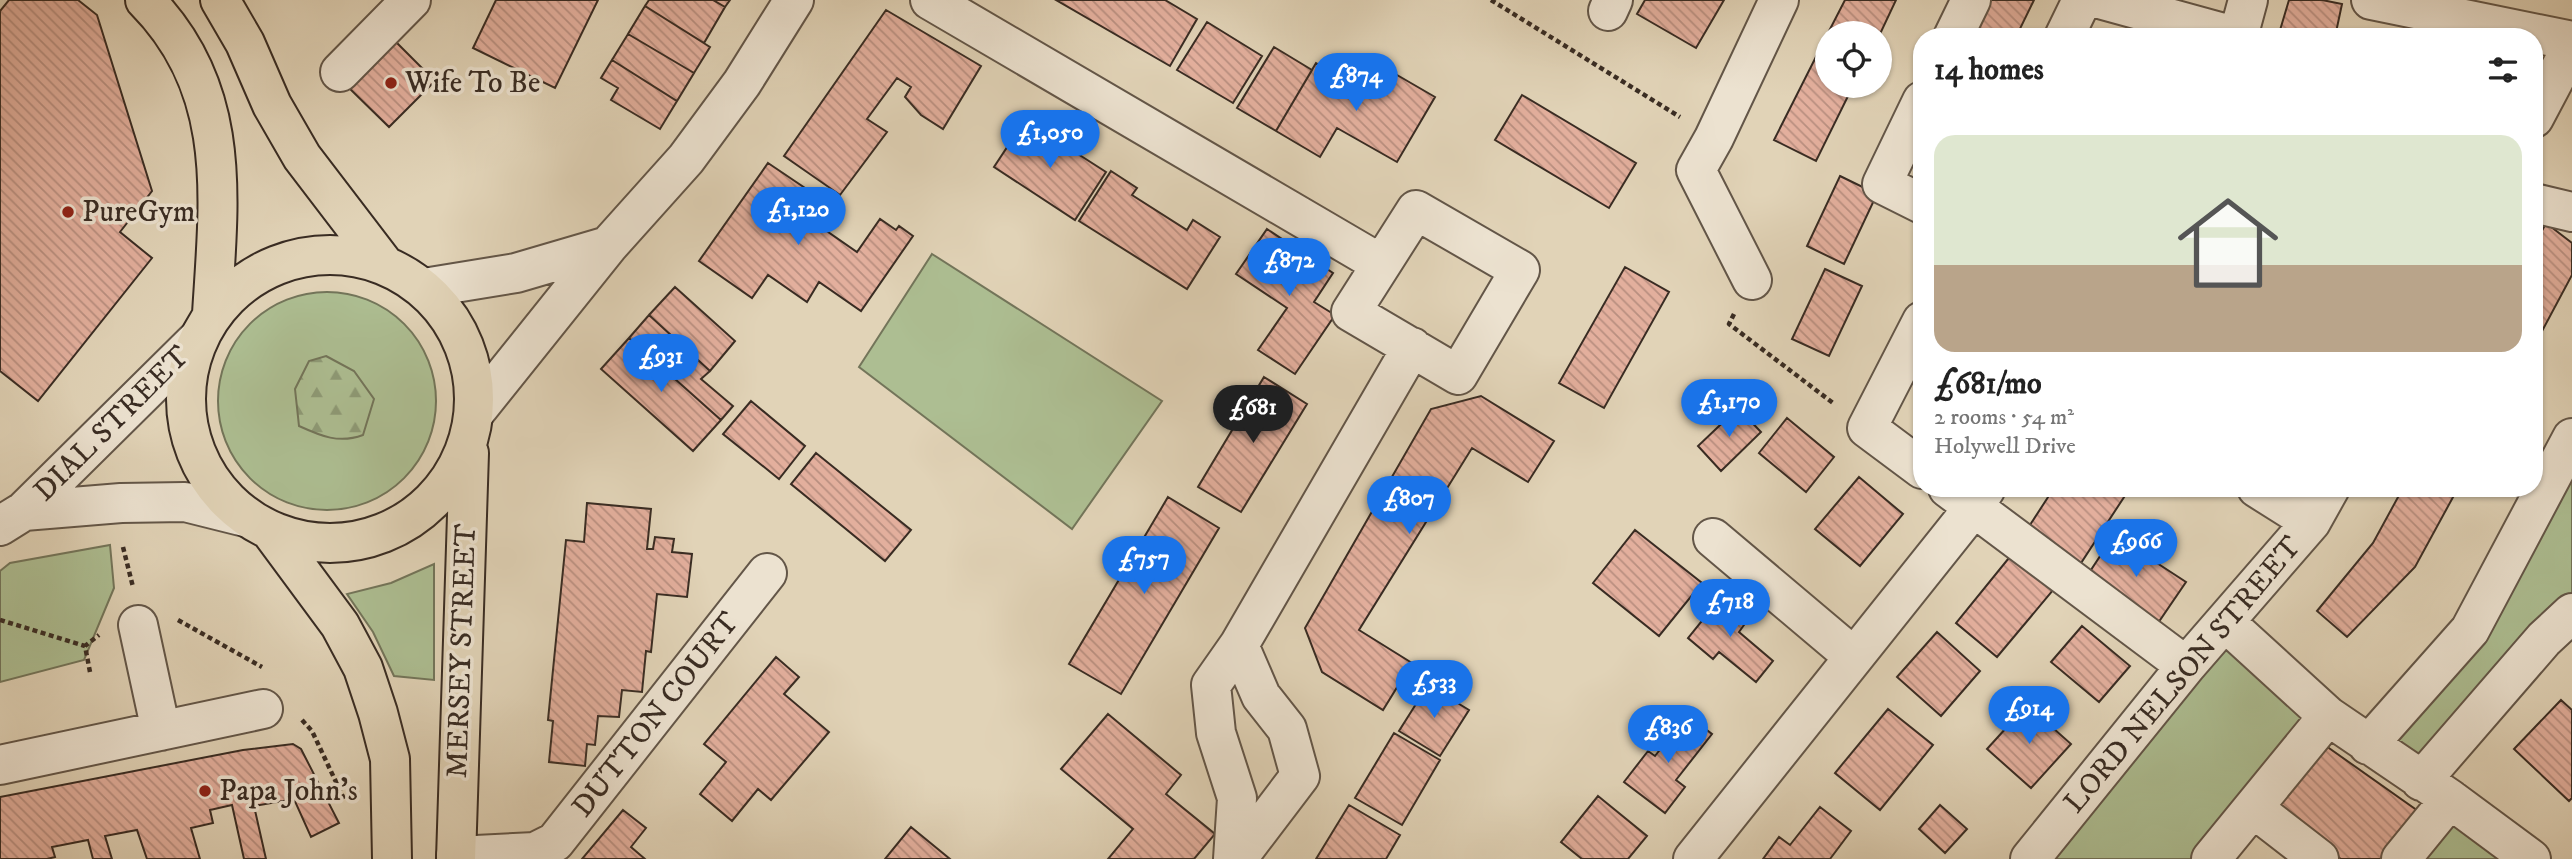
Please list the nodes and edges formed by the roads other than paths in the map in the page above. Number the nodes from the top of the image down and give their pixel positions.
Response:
1 (145, 0) edge
2 (220, 0) edge
3 (411, 0) edge
4 (794, 0) edge
5 (930, 0) edge
6 (1779, 0) edge
7 (1970, 0) edge
8 (2082, 0) edge
9 (2103, 0) edge
10 (2248, 0) edge
11 (2371, 0) edge
12 (2417, 24) edge
13 (1957, 28) edge
14 (2068, 28) edge
15 (2205, 28) edge
16 (2240, 28) edge
17 (2448, 28) edge
18 (2543, 40) edge
19 (2572, 44) edge
20 (340, 72) dead end
21 (2543, 100) edge
22 (1913, 120) edge
23 (1913, 200) edge
24 (2543, 206) edge
25 (2572, 212) edge
26 (608, 246) junction
27 (383, 263) junction
28 (1381, 264) junction
29 (1752, 280) road end
30 (424, 288) junction
31 (205, 326) junction
32 (1913, 339) edge
33 (1412, 347) junction
34 (472, 428) junction
35 (2572, 438) edge
36 (1913, 462) edge
37 (2543, 493) edge
38 (1968, 497) edge
39 (1972, 497) edge
40 (2272, 497) edge
41 (2325, 497) edge
42 (2541, 497) edge
43 (12, 519) edge
44 (2311, 522) junction
45 (259, 525) junction
46 (1713, 538) dead end
47 (767, 573) dead end
48 (136, 609) road end
49 (2572, 613) edge
50 (2225, 622) junction
51 (1239, 645) junction
52 (1854, 657) junction
53 (2186, 666) junction
54 (263, 709) road end
55 (2328, 716) junction
56 (161, 730) junction
57 (2368, 745) junction
58 (0, 765) edge
59 (2435, 790) junction
60 (2253, 808) junction
61 (2043, 855) edge
62 (456, 858) edge
63 (392, 859) edge
64 (1235, 859) edge
65 (1693, 859) edge
66 (2211, 859) edge
67 (2319, 859) edge
68 (2401, 859) edge
69 (2531, 859) edge

1 - 31 highway
2 - 27 highway
3 - 20 street
4 - 26 street
5 - 28 street
6 - 29 street
7 - 13 street
8 - 14 street
9 - 15 street
10 - 16 street
11 - 12 street
12 - 17 street
18 - 19 street
19 - 21 street
22 - 23 street
24 - 25 street
26 - 30 street
26 - 34 street
27 - 30 highway, MERSEY STREET
27 - 31 highway
28 - 33 street
28 - 33 street
30 - 34 highway, MERSEY STREET
31 - 43 street, DIAL STREET
31 - 45 highway
32 - 36 street
33 - 51 street
34 - 45 highway
34 - 62 highway, MERSEY STREET
35 - 37 street
38 - 52 street
39 - 53 street
40 - 44 street
41 - 44 street, LORD NELSON STREET
42 - 57 street
43 - 45 street, DIAL STREET
44 - 50 street, LORD NELSON STREET
45 - 63 highway
46 - 52 street
47 - 62 street, DUTTON COURT
48 - 56 street
49 - 59 street
50 - 53 street, LORD NELSON STREET
50 - 55 street
51 - 64 street
51 - 64 street
52 - 65 street
53 - 61 street, LORD NELSON STREET
54 - 56 street
55 - 57 street
55 - 60 street
56 - 58 street
57 - 59 street
59 - 68 street
59 - 69 street
60 - 66 street
60 - 67 street

